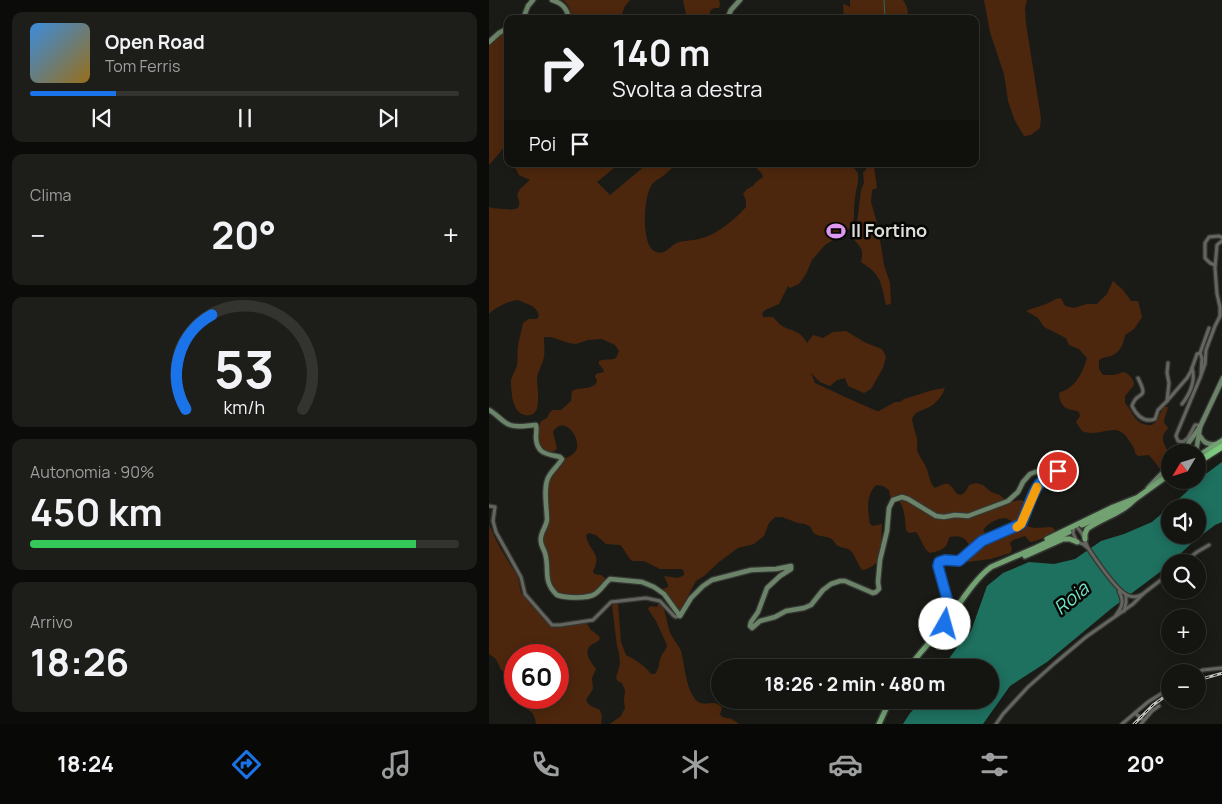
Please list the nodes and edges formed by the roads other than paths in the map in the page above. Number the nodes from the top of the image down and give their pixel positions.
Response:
1 (533, 0) edge
2 (552, 0) edge
3 (740, 0) edge
4 (525, 15) edge
5 (568, 15) edge
6 (729, 15) edge
7 (504, 30) edge
8 (489, 42) edge
9 (1222, 239) edge
10 (1215, 265) junction
11 (1209, 328) dead end
12 (1200, 353) junction
13 (1168, 363) dead end
14 (1192, 368) junction
15 (1201, 376) junction
16 (1138, 378) dead end
17 (1222, 378) edge
18 (1167, 401) junction
19 (1182, 404) dead end
20 (489, 410) edge
21 (1200, 426) junction
22 (1200, 434) junction
23 (1221, 443) edge
24 (1189, 444) edge
25 (1198, 444) edge
26 (1207, 451) edge
27 (1207, 455) edge
28 (1161, 475) edge
29 (1161, 480) edge
30 (1143, 493) junction
31 (1136, 498) junction
32 (489, 506) edge
33 (1074, 525) junction
34 (1082, 525) dead end
35 (1069, 532) dead end
36 (1084, 536) junction
37 (1074, 539) junction
38 (1209, 545) dead end
39 (1088, 548) junction
40 (1194, 554) edge
41 (991, 567) junction
42 (1161, 581) edge
43 (1145, 594) junction
44 (1124, 596) junction
45 (1124, 604) junction
46 (1133, 604) junction
47 (1123, 611) junction
48 (679, 616) junction
49 (951, 616) junction
50 (1114, 617) junction
51 (916, 659) edge
52 (1222, 668) edge
53 (1206, 670) edge
54 (1161, 694) edge
55 (1159, 706) dead end
56 (886, 709) edge
57 (1135, 712) junction
58 (1142, 722) edge
59 (879, 724) edge
60 (996, 724) edge
61 (1122, 724) edge

1 - 4 main road
2 - 5 main road
3 - 6 main road
7 - 8 main road
9 - 10 street
9 - 10 street
10 - 15 street
11 - 12 street
12 - 14 street
12 - 15 street
13 - 18 street
14 - 18 street
14 - 19 street
15 - 21 street
16 - 18 street
17 - 21 main road
20 - 48 main road
21 - 22 main road
21 - 24 main road
22 - 23 main road
22 - 25 main road
23 - 26 main road
23 - 27 highway
28 - 30 main road
29 - 30 main road
30 - 31 main road
31 - 33 main road
31 - 34 main road
31 - 36 main road
32 - 48 street
33 - 36 street
33 - 37 street
33 - 41 main road
35 - 41 main road
36 - 39 street
37 - 39 street
37 - 41 main road
38 - 40 street
39 - 44 street
41 - 49 main road
42 - 43 street
43 - 44 street
43 - 46 street
44 - 45 street
45 - 46 street
45 - 47 street
45 - 50 street
46 - 47 street
47 - 50 street
48 - 49 main road
49 - 51 main road
50 - 60 street
52 - 53 street
54 - 57 street
55 - 58 street
56 - 59 main road
57 - 58 street
57 - 61 street

